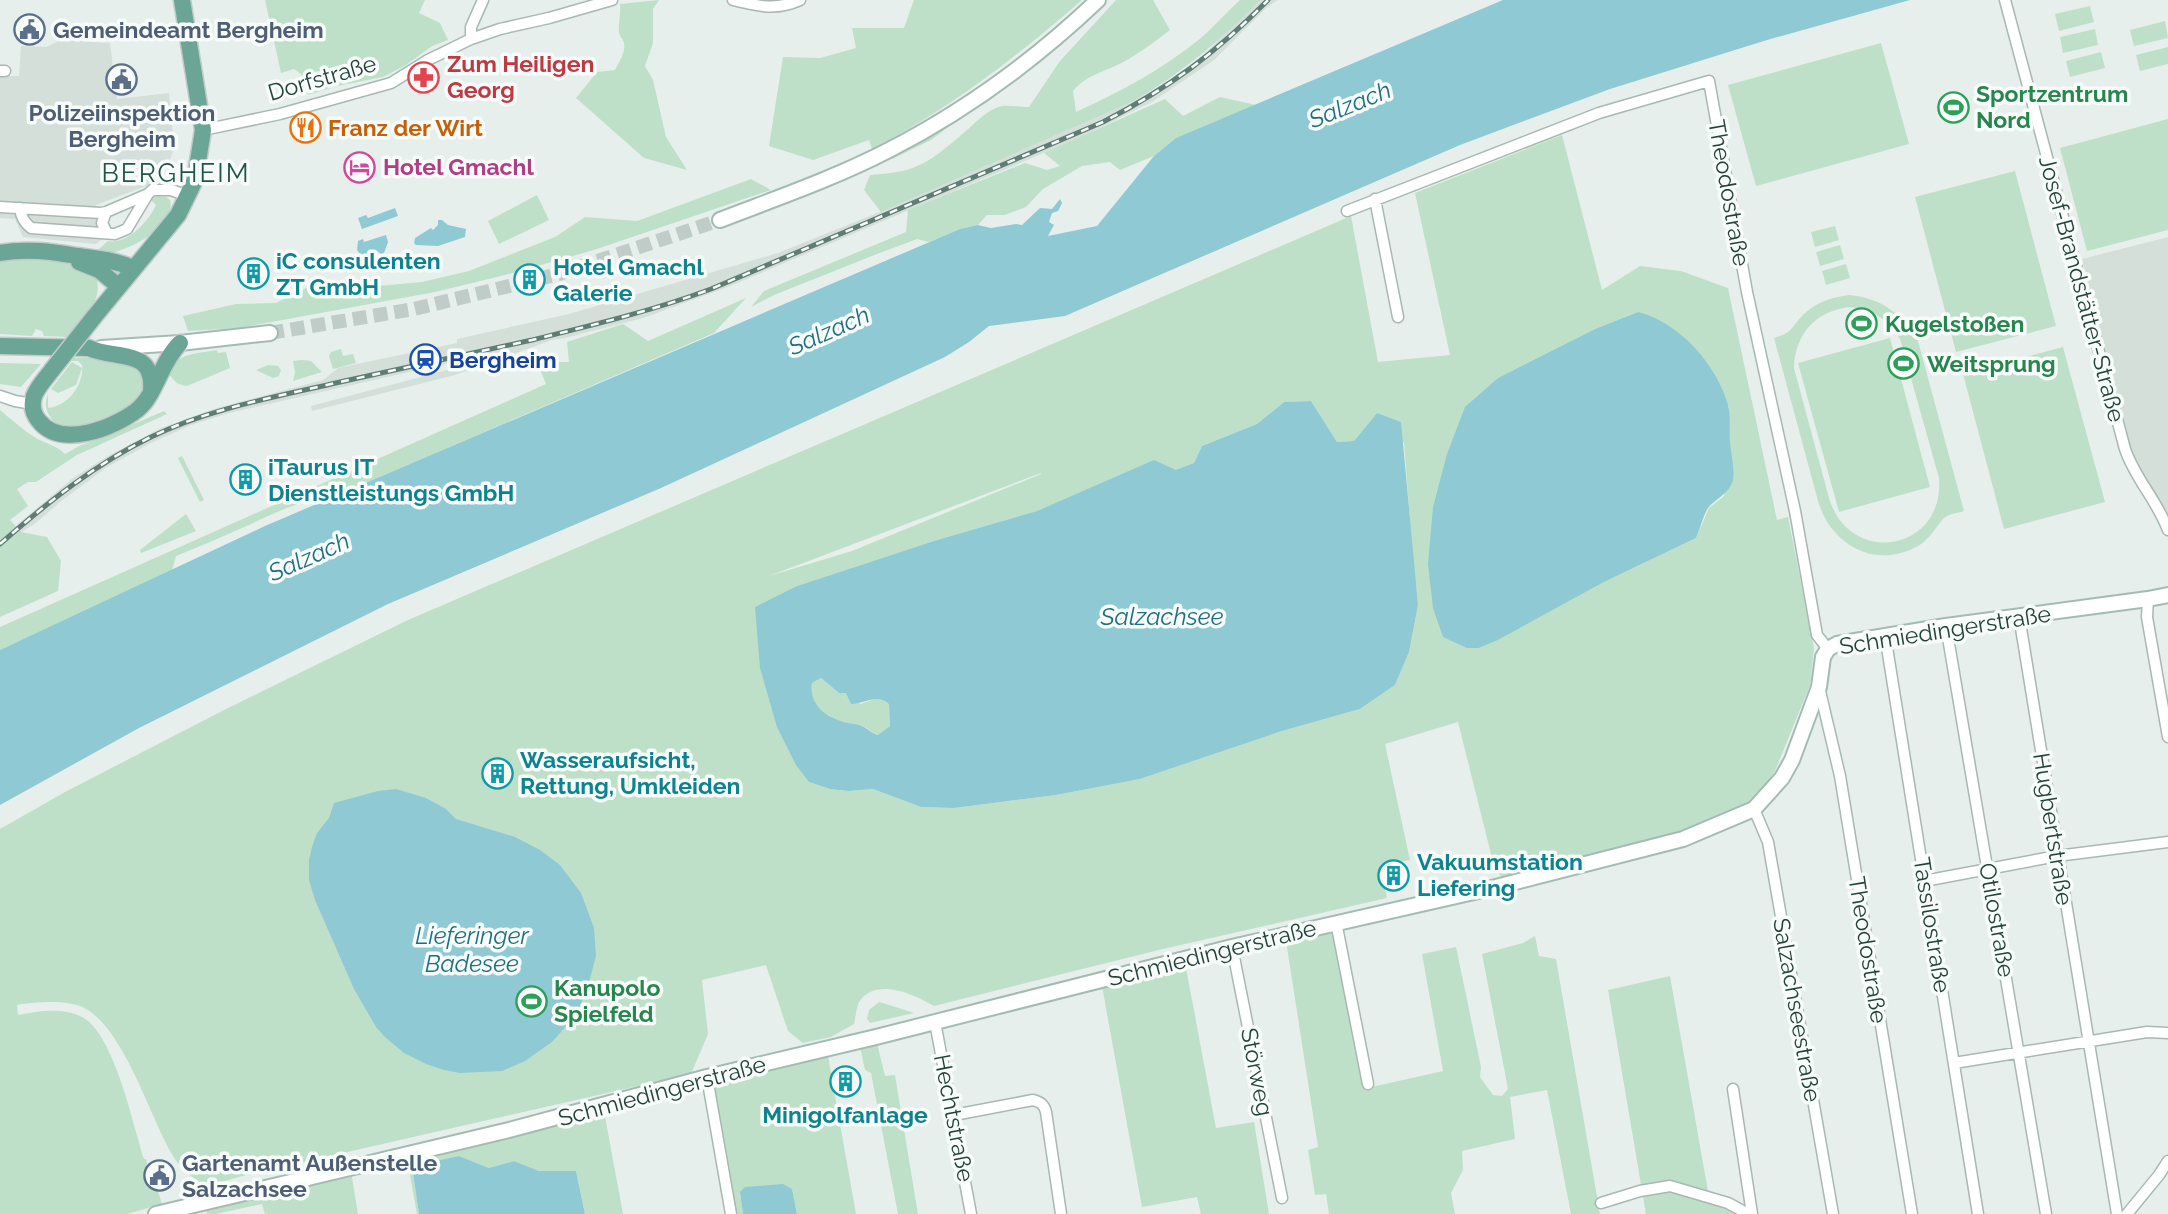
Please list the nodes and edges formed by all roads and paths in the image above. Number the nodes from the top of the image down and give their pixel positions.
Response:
1 (182, 0) edge
2 (483, 0) edge
3 (612, 0) edge
4 (733, 0) edge
5 (800, 0) edge
6 (1098, 0) edge
7 (2005, 0) edge
8 (471, 39) junction
9 (204, 130) junction
10 (148, 194) junction
11 (188, 196) junction
12 (1375, 199) junction
13 (0, 206) edge
14 (20, 208) junction
15 (1347, 211) dead end
16 (106, 212) junction
17 (720, 220) tunnel mouth
18 (107, 233) junction
19 (0, 255) edge
20 (133, 268) junction
21 (118, 286) junction
22 (1398, 317) dead end
23 (270, 333) tunnel mouth
24 (0, 340) edge
25 (180, 343) junction
26 (0, 346) edge
27 (28, 347) junction
28 (89, 348) junction
29 (151, 391) junction
30 (0, 396) edge
31 (33, 404) junction
32 (2168, 530) edge
33 (2168, 594) edge
34 (2148, 599) junction
35 (2019, 616) junction
36 (1946, 626) junction
37 (1885, 635) junction
38 (1828, 649) junction
39 (1819, 687) junction
40 (2168, 737) edge
41 (1754, 809) junction
42 (2168, 842) edge
43 (2057, 856) junction
44 (1989, 870) junction
45 (1924, 881) junction
46 (1336, 922) junction
47 (1232, 947) junction
48 (935, 1022) junction
49 (2168, 1033) edge
50 (2087, 1041) junction
51 (2019, 1053) junction
52 (1954, 1063) junction
53 (707, 1077) junction
54 (1368, 1084) dead end
55 (1733, 1089) dead end
56 (954, 1115) junction
57 (2168, 1161) edge
58 (1282, 1198) dead end
59 (1601, 1203) dead end
60 (156, 1214) edge
61 (731, 1214) edge
62 (971, 1214) edge
63 (1061, 1214) edge
64 (1750, 1214) edge
65 (1833, 1214) edge
66 (1912, 1214) edge
67 (1978, 1214) edge
68 (2046, 1214) edge
69 (2117, 1214) edge
70 (2127, 1214) edge

1 - 9 main road
2 - 8 street
3 - 8 street, Dorfstraße
4 - 5 street
6 - 17 street
7 - 32 street, Josef-Brandstätter-Straße
8 - 9 street, Dorfstraße
9 - 11 main road
10 - 11 street
10 - 16 street
10 - 18 street
11 - 20 main road
12 - 15 street, Theodostraße
12 - 22 street
12 - 38 street, Theodostraße
13 - 14 street
14 - 16 street
14 - 18 street
16 - 18 street
19 - 20 main road
19 - 21 main road
20 - 21 main road
21 - 31 main road, bridge
23 - 25 street
24 - 27 main road
25 - 28 street
25 - 29 main road
26 - 27 main road
27 - 28 main road
28 - 29 main road
29 - 31 main road
30 - 31 street
33 - 34 street, Schmiedingerstraße
34 - 35 street, Schmiedingerstraße
34 - 40 street
35 - 36 street, Schmiedingerstraße
35 - 43 street, Hugbertstraße
36 - 37 street, Schmiedingerstraße
36 - 44 street, Otilostraße
37 - 38 street, Schmiedingerstraße
37 - 45 street, Tassilostraße
38 - 39 street, Schmiedingerstraße
39 - 41 street, Schmiedingerstraße
39 - 66 street, Theodostraße
41 - 46 street, Schmiedingerstraße
41 - 65 street, Salzachseestraße
42 - 43 street
43 - 44 street
43 - 50 street, Hugbertstraße
44 - 45 street
44 - 51 street, Otilostraße
45 - 52 street, Tassilostraße
46 - 47 street, Schmiedingerstraße
46 - 54 street
47 - 48 street, Schmiedingerstraße
47 - 58 street, Störweg
48 - 53 street, Schmiedingerstraße
48 - 56 street, Hechtstraße
49 - 50 street
50 - 51 street
50 - 69 street, Hugbertstraße
51 - 52 street
51 - 68 street, Otilostraße
52 - 67 street, Tassilostraße
53 - 60 street, Schmiedingerstraße
53 - 61 street
55 - 64 street
56 - 62 street, Hechtstraße
56 - 63 street
57 - 70 street
59 - 64 street

